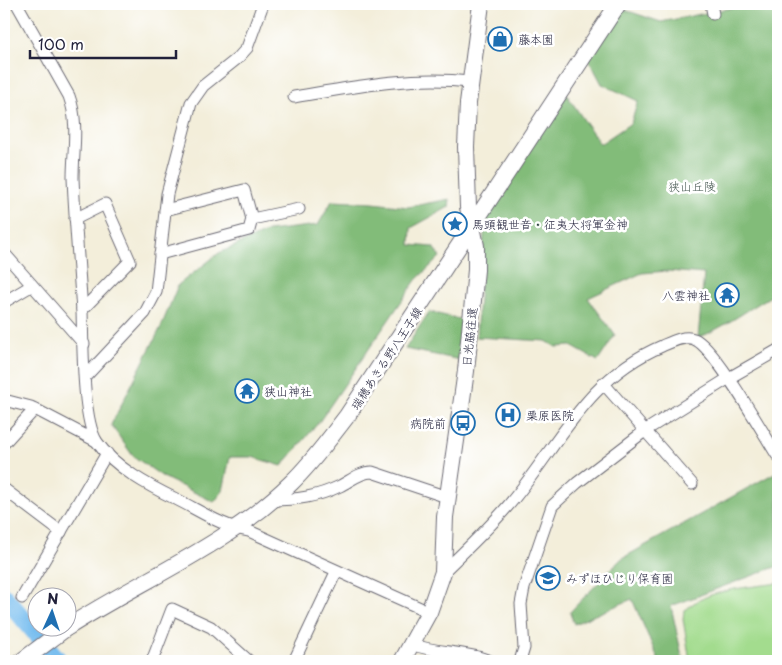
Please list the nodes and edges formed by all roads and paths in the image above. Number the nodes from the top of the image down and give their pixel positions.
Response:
1 (17, 4) edge
2 (263, 4) edge
3 (481, 4) edge
4 (618, 4) edge
5 (470, 82) junction
6 (294, 97) dead end
7 (299, 209) dead end
8 (165, 210) junction
9 (75, 219) junction
10 (252, 219) junction
11 (472, 225) junction
12 (4, 252) edge
13 (160, 254) junction
14 (31, 286) junction
15 (4, 302) edge
16 (82, 310) junction
17 (84, 344) junction
18 (778, 350) edge
19 (86, 376) junction
20 (729, 378) junction
21 (603, 383) junction
22 (4, 400) edge
23 (36, 409) junction
24 (646, 430) junction
25 (96, 441) junction
26 (4, 443) edge
27 (107, 453) junction
28 (777, 455) dead end
29 (692, 484) dead end
30 (4, 488) edge
31 (447, 497) junction
32 (271, 500) junction
33 (234, 529) junction
34 (61, 532) junction
35 (336, 572) junction
36 (444, 572) junction
37 (22, 598) dead end
38 (429, 612) junction
39 (78, 621) edge
40 (51, 638) edge
41 (411, 644) junction
42 (27, 656) edge
43 (152, 661) edge
44 (249, 661) edge
45 (294, 661) edge
46 (402, 661) edge
47 (490, 661) edge
48 (520, 661) edge

1 - 9 street
2 - 8 street
3 - 5 main road, 日光脇往還
4 - 11 main road, 瑞穂あきる野八王子線
5 - 6 street
5 - 11 main road, 日光脇往還
7 - 10 street
8 - 10 street
8 - 13 street
9 - 16 street
9 - 16 street
10 - 13 street
11 - 31 main road, 日光脇往還
11 - 32 main road, 瑞穂あきる野八王子線
12 - 14 street
13 - 19 street
14 - 15 street
14 - 17 street
16 - 17 street
17 - 19 street
18 - 20 street
19 - 25 street
20 - 21 street
20 - 24 street
20 - 28 street
21 - 24 street
21 - 36 street
22 - 23 street
23 - 25 street
23 - 26 street
24 - 29 street
24 - 48 street
25 - 27 street
27 - 33 street
27 - 34 street
30 - 34 street
31 - 32 street
31 - 36 main road, 日光脇往還
32 - 33 main road, 瑞穂あきる野八王子線
33 - 35 street
33 - 39 main road, 瑞穂あきる野八王子線
34 - 37 street
35 - 38 street
35 - 45 street
36 - 38 main road, 日光脇往還
38 - 41 main road, 日光脇往還
40 - 42 main road, 瑞穂あきる野八王子線
41 - 46 main road, 日光脇往還
41 - 47 street
43 - 44 street

